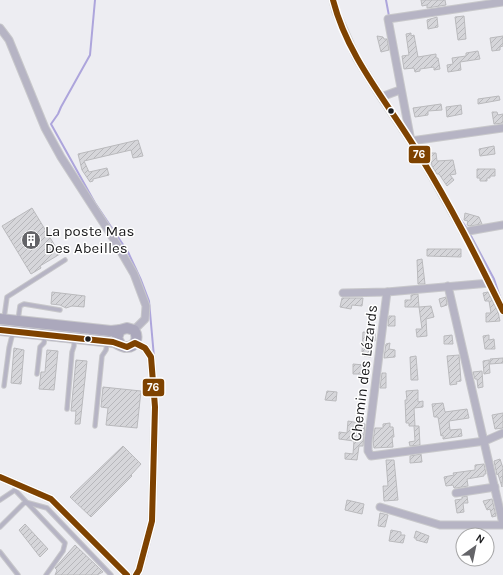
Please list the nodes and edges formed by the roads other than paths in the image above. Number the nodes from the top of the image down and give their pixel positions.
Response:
1 (333, 0) edge
2 (503, 2) edge
3 (0, 28) edge
4 (400, 90) junction
5 (381, 97) junction
6 (503, 128) edge
7 (411, 141) junction
8 (503, 225) edge
9 (463, 232) junction
10 (65, 260) dead end
11 (490, 283) junction
12 (448, 286) junction
13 (387, 292) junction
14 (343, 293) dead end
15 (60, 310) dead end
16 (503, 311) edge
17 (2, 319) edge
18 (18, 321) junction
19 (0, 330) edge
20 (120, 330) junction
21 (134, 330) junction
22 (13, 331) junction
23 (45, 335) junction
24 (74, 338) junction
25 (107, 341) junction
26 (135, 343) junction
27 (120, 344) junction
28 (37, 374) dead end
29 (4, 386) dead end
30 (67, 409) dead end
31 (95, 426) dead end
32 (503, 433) edge
33 (485, 441) junction
34 (0, 477) edge
35 (495, 486) junction
36 (16, 488) junction
37 (456, 493) dead end
38 (0, 500) edge
39 (25, 502) junction
40 (380, 507) dead end
41 (503, 525) edge
42 (0, 527) edge
43 (0, 552) edge
44 (18, 575) edge
45 (46, 575) edge
46 (110, 575) edge
47 (128, 575) edge
48 (136, 575) edge

1 - 5 street
2 - 4 street
3 - 21 street
4 - 5 street
4 - 7 street
5 - 7 street
6 - 7 street
7 - 9 street
8 - 9 street
9 - 11 street
10 - 17 lane
11 - 12 street
11 - 16 street
12 - 13 street
12 - 33 street
13 - 14 street
13 - 33 street, Chemin des Lézards
15 - 18 lane
17 - 18 main road
18 - 20 main road
19 - 22 main road
20 - 21 main road
20 - 27 main road
21 - 26 main road
22 - 23 main road
22 - 29 lane
23 - 24 main road
23 - 28 lane
24 - 25 main road
24 - 30 lane
25 - 27 main road
25 - 31 lane
26 - 27 main road
26 - 48 street
32 - 33 street
33 - 35 street
34 - 36 street
35 - 37 street
35 - 41 street
36 - 38 lane
36 - 39 lane
36 - 47 street
39 - 42 lane
39 - 45 lane
39 - 46 lane
40 - 41 street
43 - 44 lane

